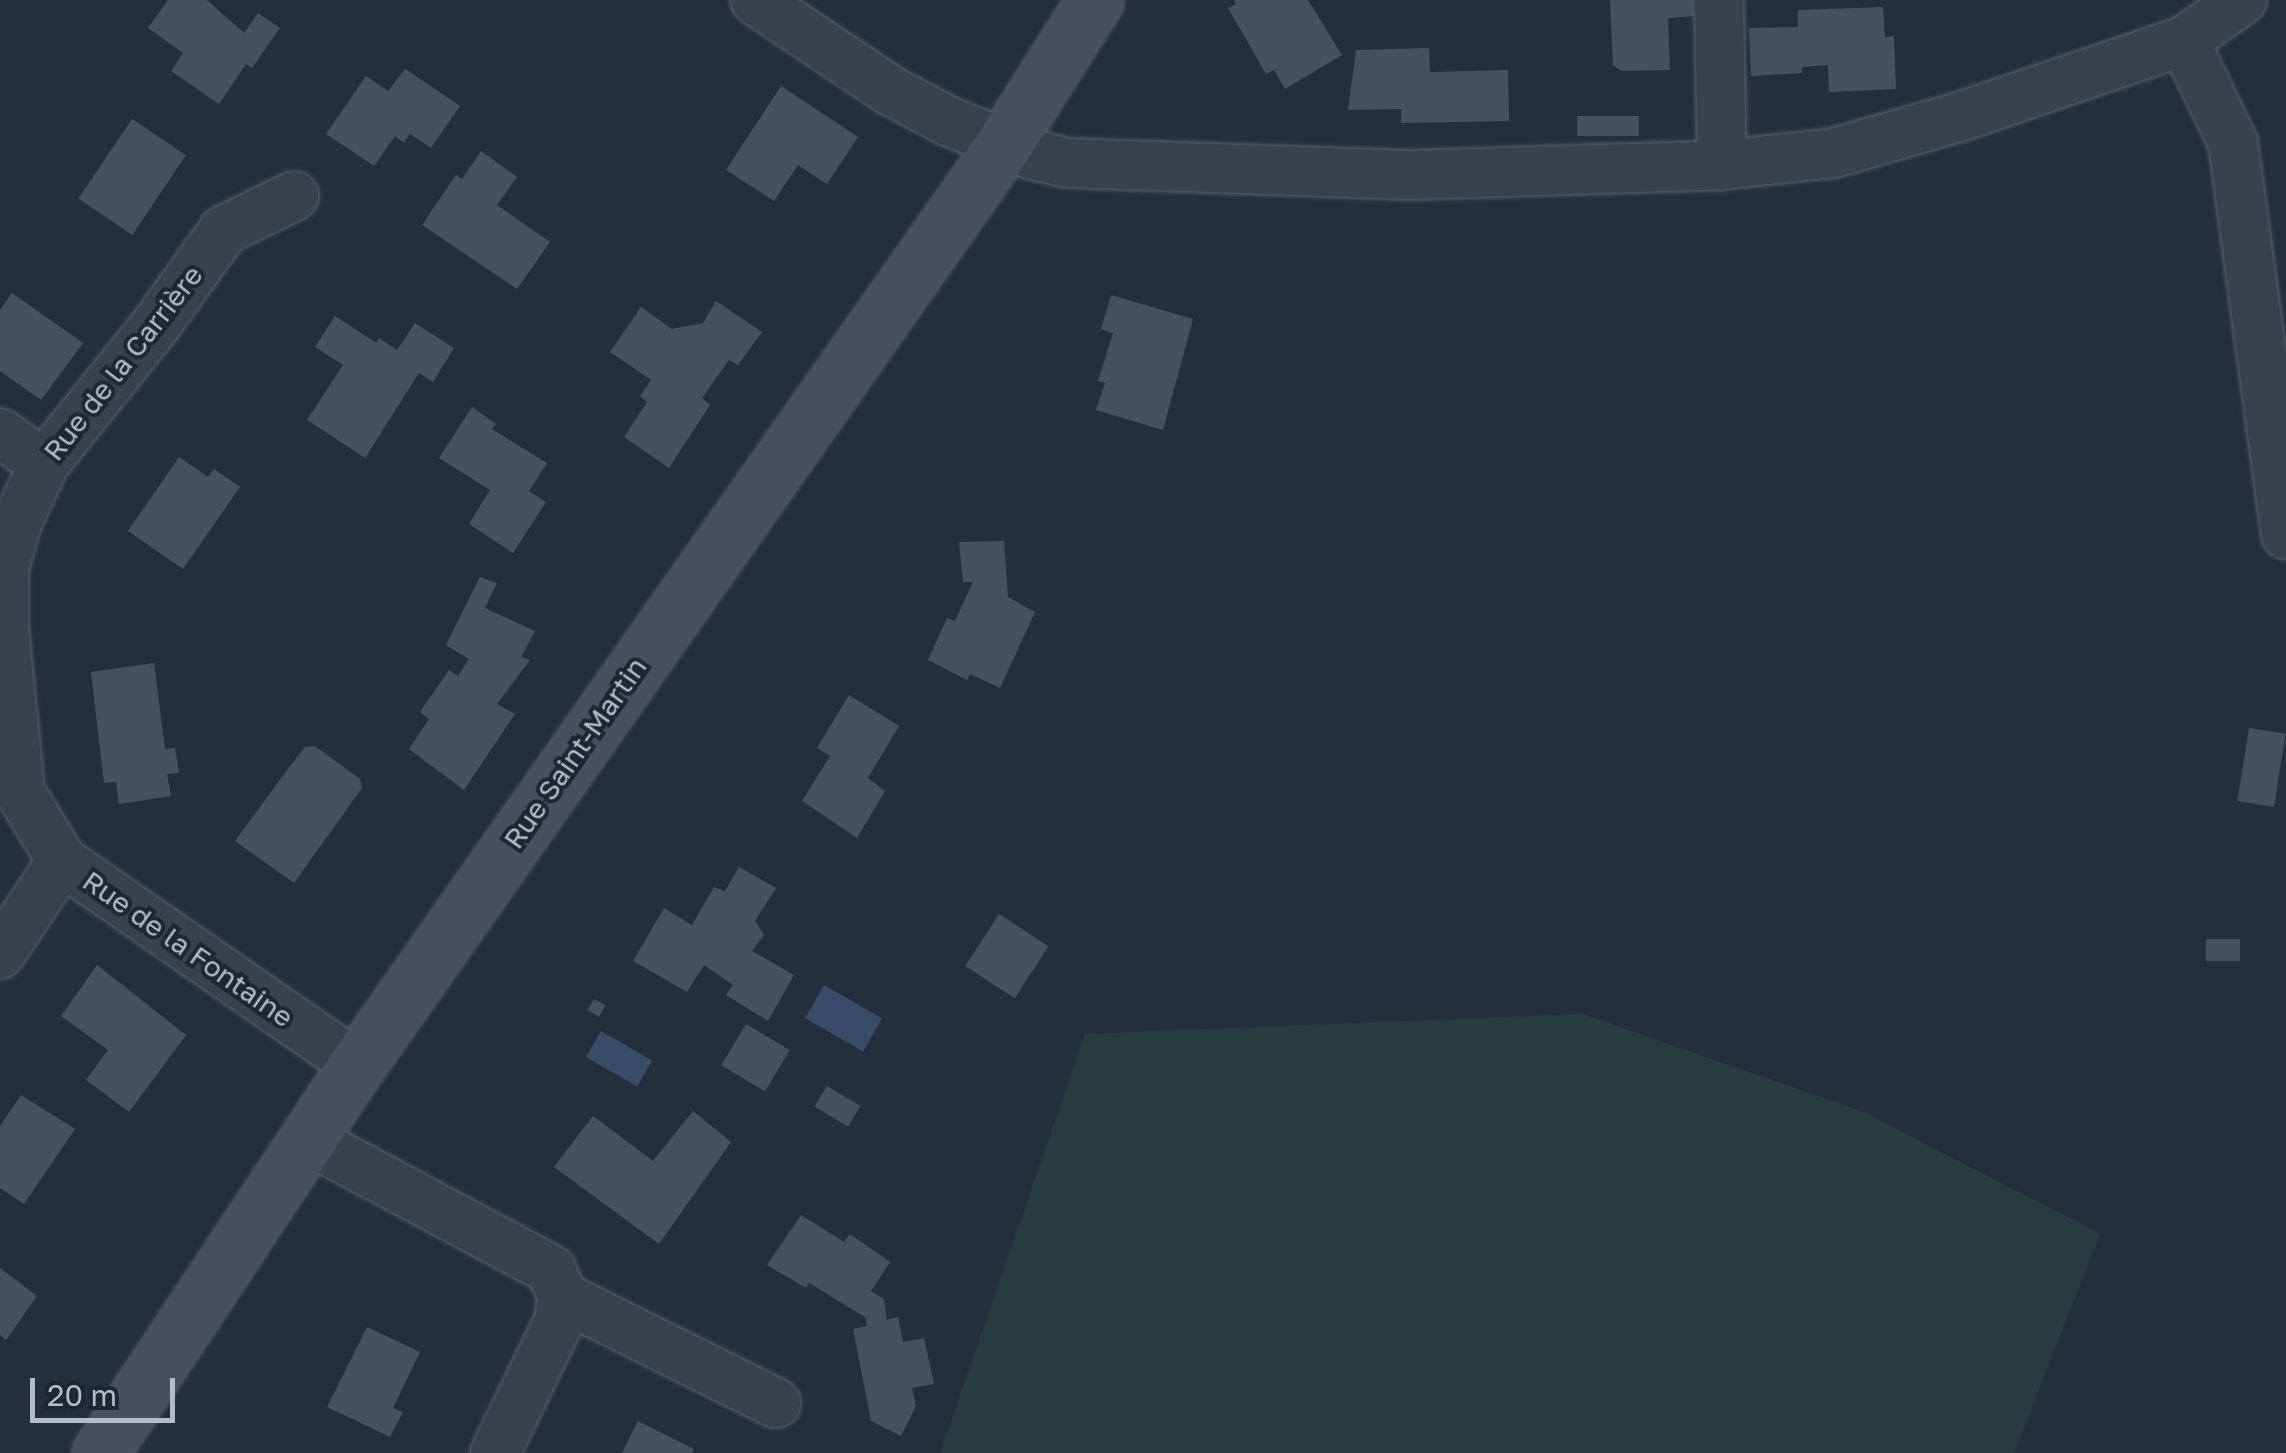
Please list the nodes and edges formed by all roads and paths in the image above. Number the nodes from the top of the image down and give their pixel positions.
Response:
1 (1095, 0) edge
2 (1719, 0) edge
3 (2242, 0) edge
4 (762, 2) edge
5 (2184, 41) junction
6 (1004, 144) junction
7 (1722, 165) junction
8 (294, 196) dead end
9 (0, 433) edge
10 (44, 464) junction
11 (2286, 534) edge
12 (62, 862) junction
13 (0, 954) edge
14 (357, 1065) junction
15 (309, 1140) junction
16 (564, 1297) junction
17 (776, 1404) dead end
18 (100, 1453) edge
19 (496, 1453) edge

1 - 6 main road, Rue Saint-Martin
2 - 7 street
3 - 5 street
4 - 6 street
5 - 7 street
5 - 11 street
6 - 7 street
6 - 14 main road, Rue Saint-Martin
8 - 10 street, Rue de la Carrière
9 - 10 street
10 - 12 street, Rue de la Carrière
12 - 13 street, Rue de la Fontaine
12 - 14 street, Rue de la Fontaine
14 - 15 main road, Rue Saint-Martin
15 - 16 street
15 - 18 main road, Rue Saint-Martin
16 - 17 street
16 - 19 street

